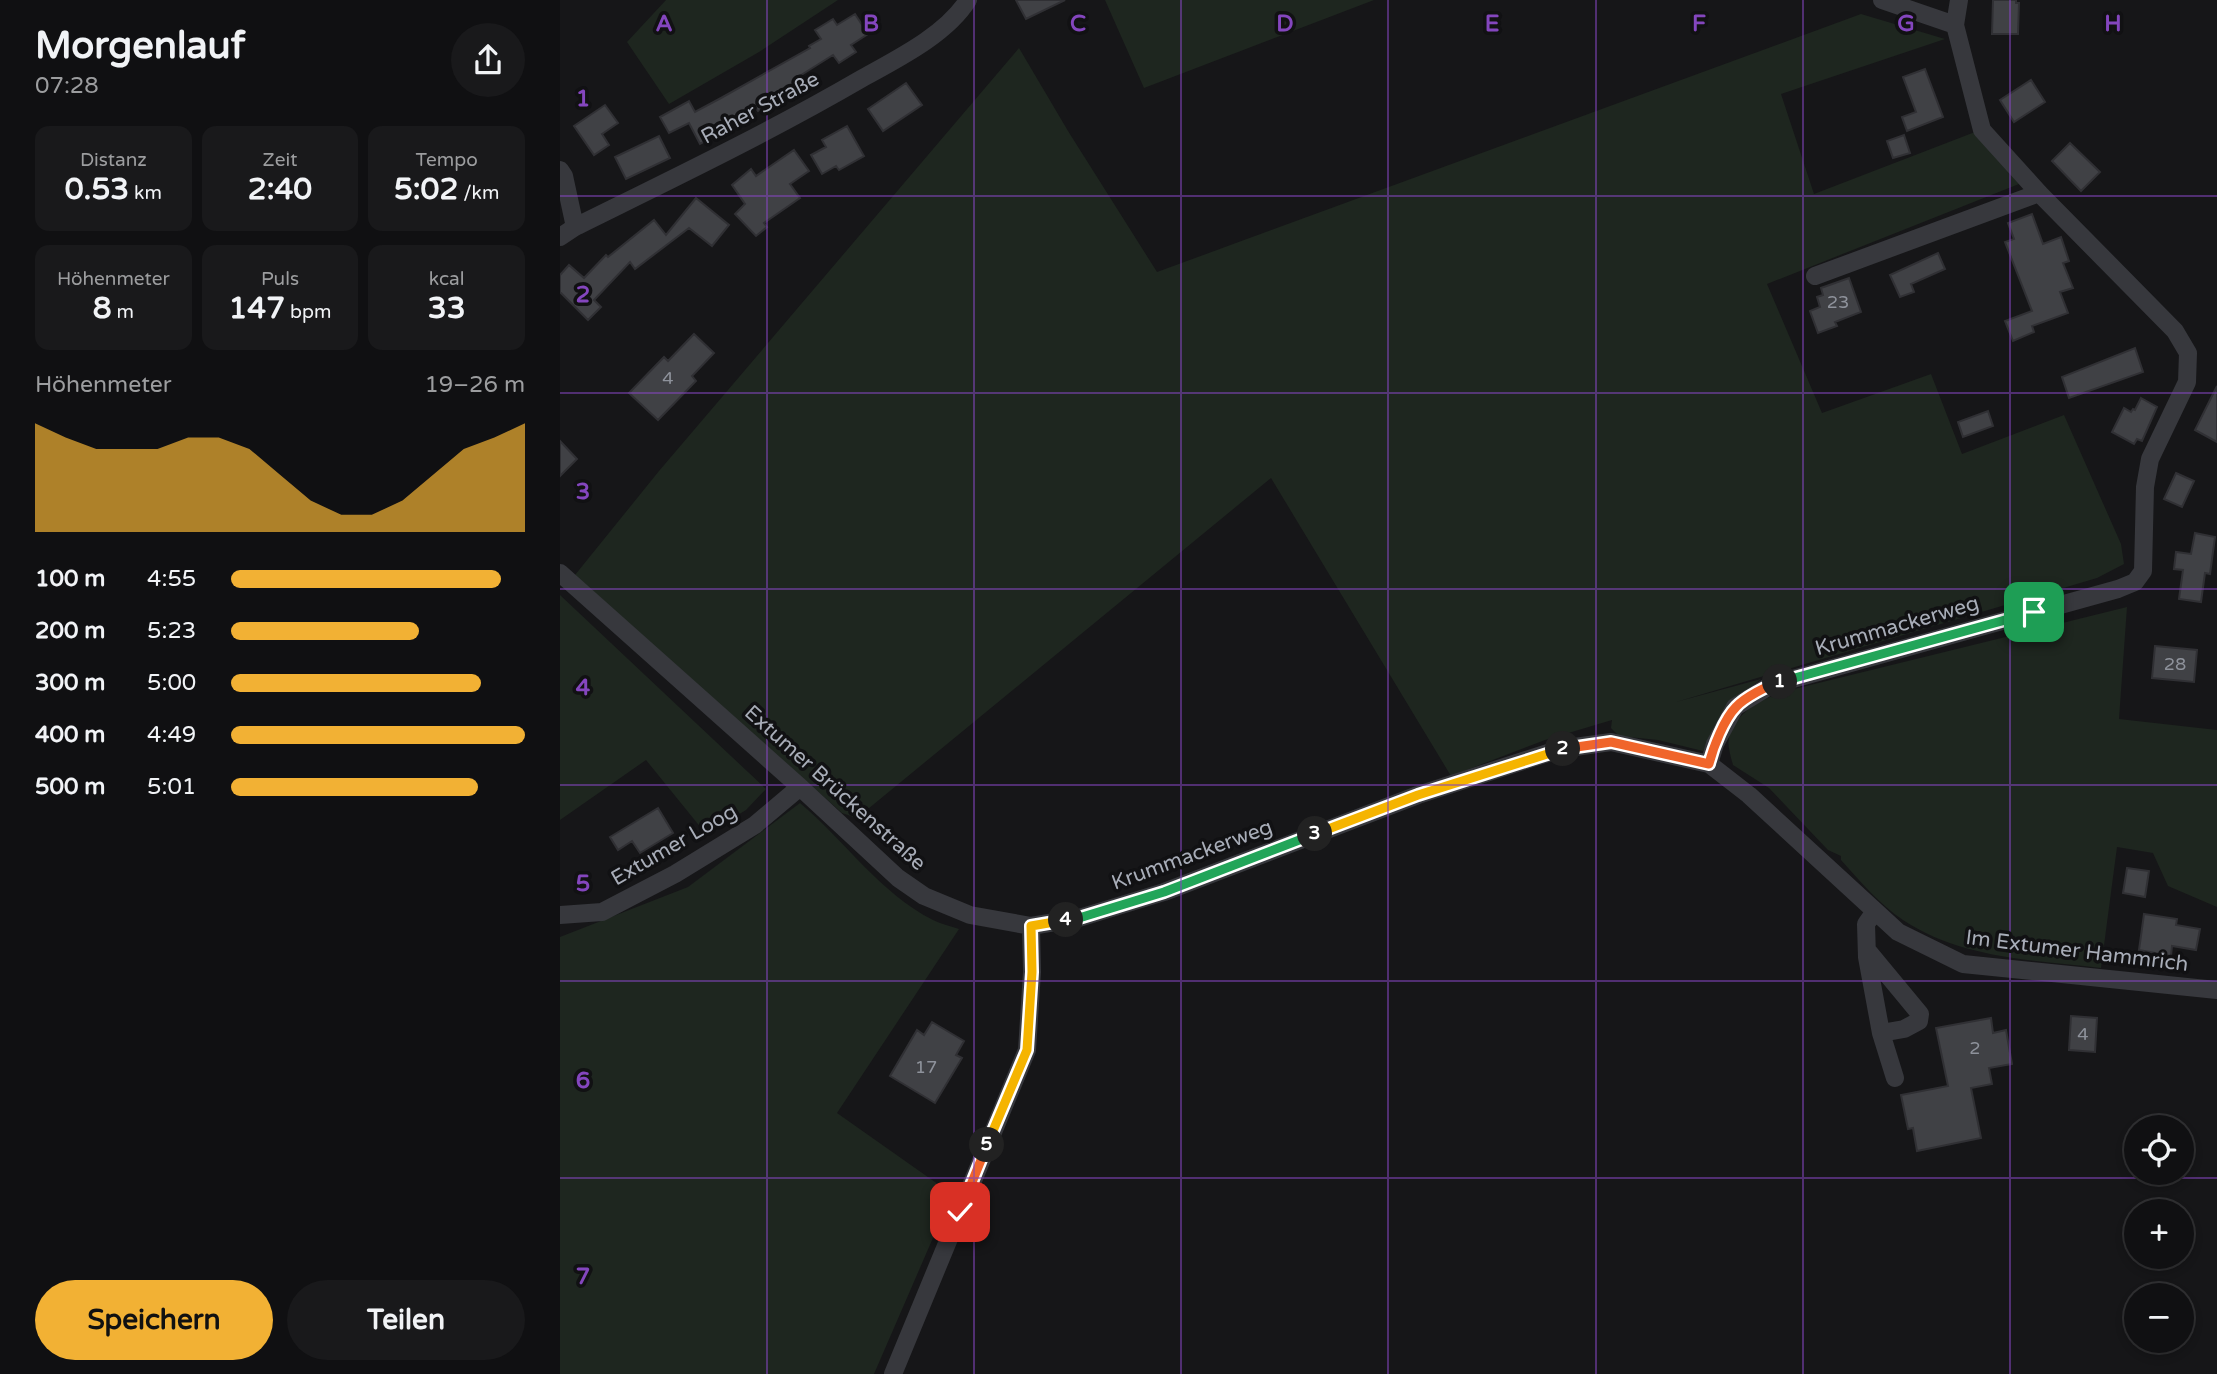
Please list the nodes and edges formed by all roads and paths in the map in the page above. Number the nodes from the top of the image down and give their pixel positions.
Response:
1 (968, 0) edge
2 (1882, 0) edge
3 (1959, 0) edge
4 (1955, 25) junction
5 (560, 170) edge
6 (2039, 193) junction
7 (568, 232) edge
8 (1815, 276) dead end
9 (560, 573) edge
10 (1709, 764) junction
11 (800, 787) junction
12 (1875, 911) junction
13 (560, 915) edge
14 (1031, 926) junction
15 (1867, 950) junction
16 (2217, 990) edge
17 (1881, 1033) junction
18 (1895, 1078) dead end
19 (892, 1374) edge

1 - 7 street, Raher Straße
2 - 4 street
3 - 4 street, Krummackerweg
4 - 6 street, Krummackerweg
5 - 7 street
6 - 8 street
6 - 10 street, Krummackerweg
9 - 11 street, Extumer Brückenstraße
10 - 12 street, Im Extumer Hammrich
10 - 14 street, Krummackerweg
11 - 13 street, Extumer Loog
11 - 14 street, Extumer Brückenstraße
12 - 15 street
12 - 16 street, Im Extumer Hammrich
14 - 19 street
15 - 17 street
15 - 17 street
17 - 18 street

